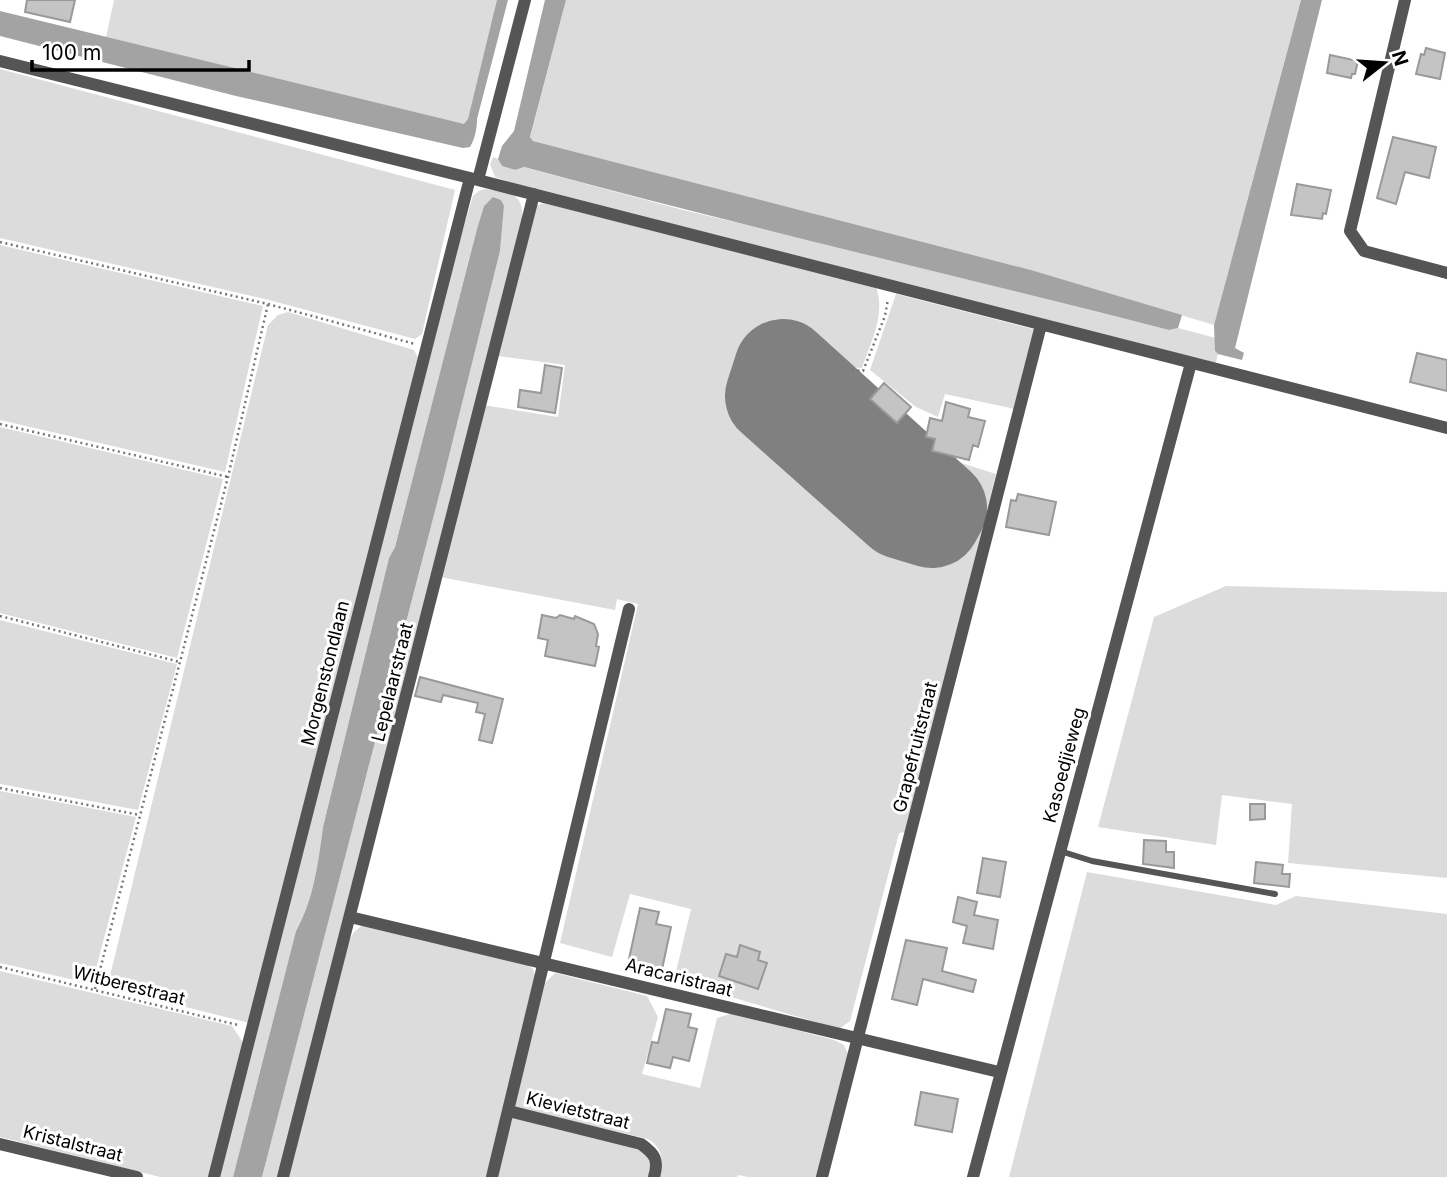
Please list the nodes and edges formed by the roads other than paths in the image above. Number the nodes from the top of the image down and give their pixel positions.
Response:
1 (525, 0) edge
2 (1405, 0) edge
3 (0, 61) edge
4 (474, 179) junction
5 (534, 194) junction
6 (1447, 273) edge
7 (1041, 326) junction
8 (1191, 363) junction
9 (1447, 428) edge
10 (629, 609) dead end
11 (1060, 851) junction
12 (1275, 894) dead end
13 (350, 917) junction
14 (545, 962) junction
15 (858, 1038) junction
16 (999, 1072) junction
17 (509, 1111) junction
18 (0, 1143) edge
19 (137, 1177) edge
20 (214, 1177) edge
21 (283, 1177) edge
22 (492, 1177) edge
23 (654, 1177) edge
24 (822, 1177) edge
25 (973, 1177) edge

1 - 4 street, Morgenstondlaan
2 - 6 street
3 - 4 street
4 - 5 street
4 - 20 street, Morgenstondlaan
5 - 7 street
5 - 13 street, Lepelaarstraat
7 - 8 street
7 - 15 street, Grapefruitstraat
8 - 9 street
8 - 11 street, Kasoedjieweg
10 - 14 street
11 - 12 lane
11 - 16 street, Kasoedjieweg
13 - 14 street, Aracaristraat
13 - 21 street, Lepelaarstraat
14 - 15 street, Aracaristraat
14 - 17 street
15 - 16 street, Aracaristraat
15 - 24 street, Grapefruitstraat
16 - 25 street, Kasoedjieweg
17 - 22 street
17 - 23 street, Kievietstraat
18 - 19 street, Kristalstraat

